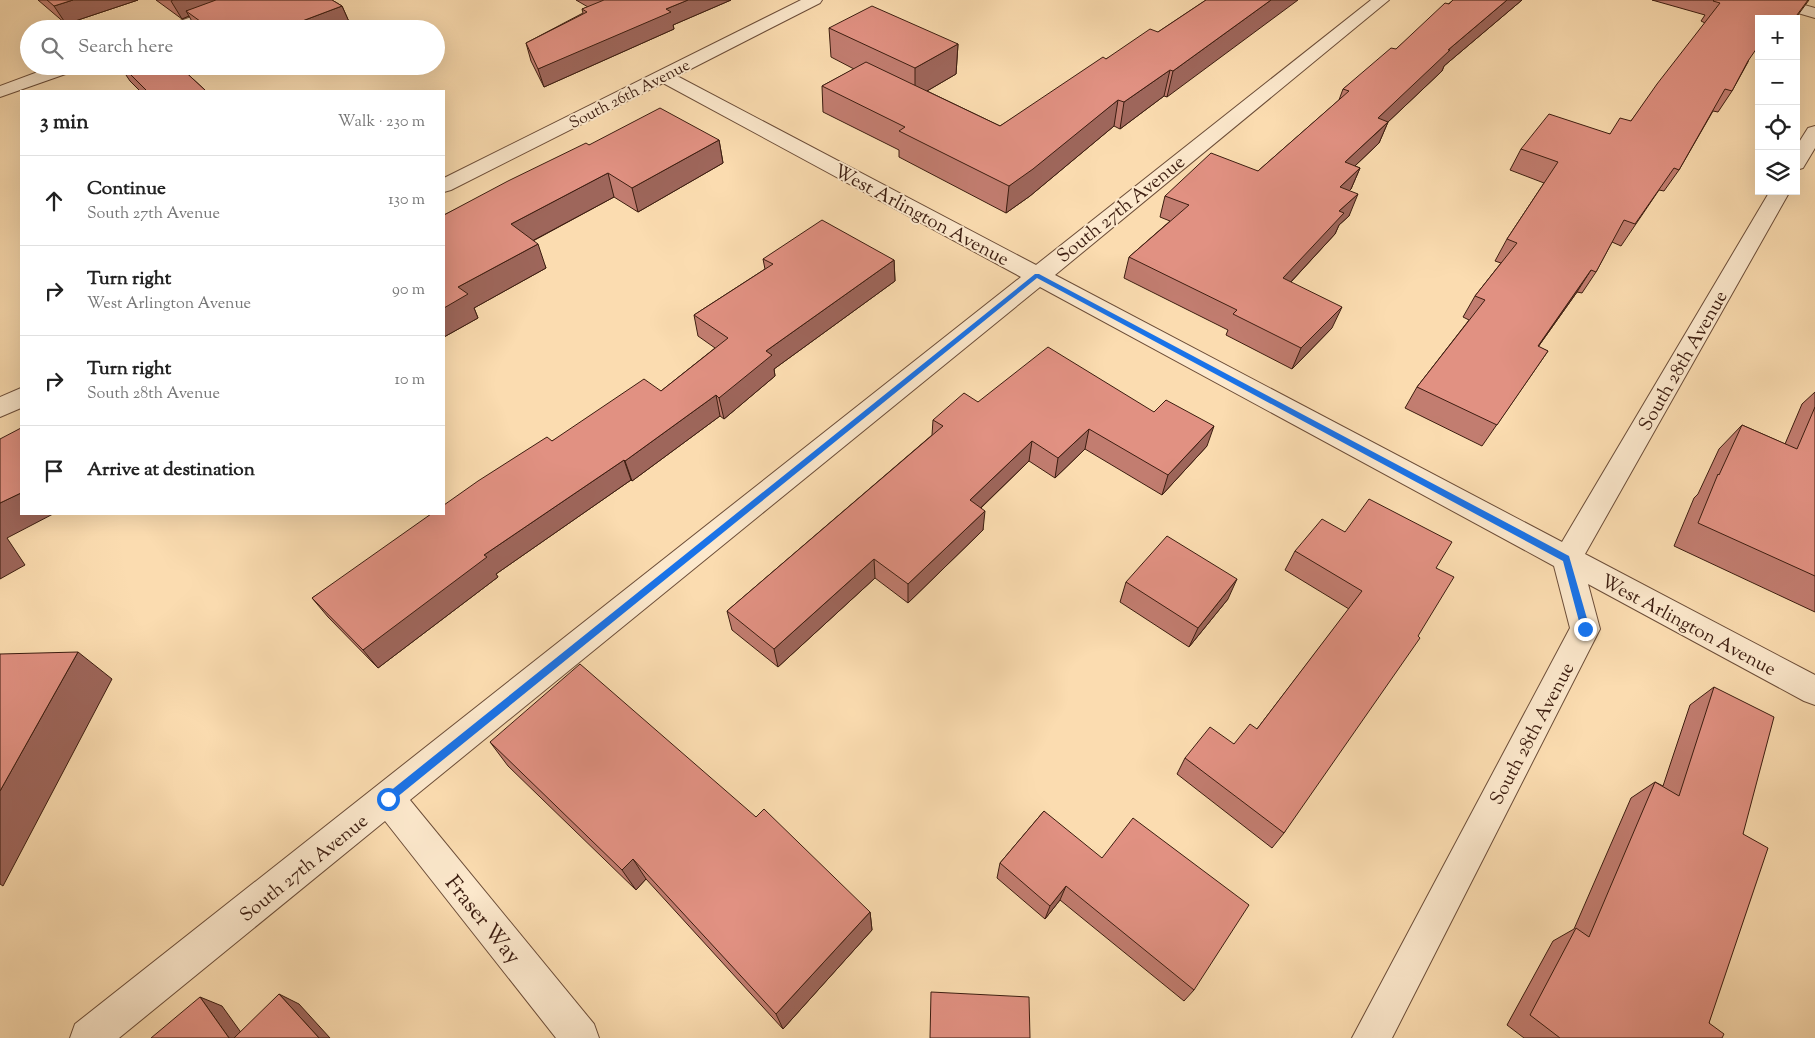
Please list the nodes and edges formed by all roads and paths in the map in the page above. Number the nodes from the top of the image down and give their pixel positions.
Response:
1 (254, 0) edge
2 (814, 0) edge
3 (1381, 0) edge
4 (1769, 0) edge
5 (1815, 13) edge
6 (200, 20) edge
7 (46, 75) edge
8 (664, 76) junction
9 (0, 92) edge
10 (1815, 132) edge
11 (1800, 157) edge
12 (445, 186) edge
13 (1778, 195) edge
14 (1037, 275) junction
15 (20, 398) edge
16 (0, 408) edge
17 (1566, 559) junction
18 (1815, 691) edge
19 (388, 799) junction
20 (89, 1038) edge
21 (580, 1038) edge
22 (1371, 1038) edge

1 - 6 street
2 - 8 street, South 26th Avenue
3 - 14 street, South 27th Avenue
4 - 5 street
7 - 9 street
8 - 12 street, South 26th Avenue
8 - 14 street, West Arlington Avenue
10 - 11 street
13 - 17 street, South 28th Avenue
14 - 17 street, West Arlington Avenue
14 - 19 street, South 27th Avenue
15 - 16 street
17 - 18 street, West Arlington Avenue
17 - 22 street, South 28th Avenue
19 - 20 street, South 27th Avenue
19 - 21 street, Fraser Way

